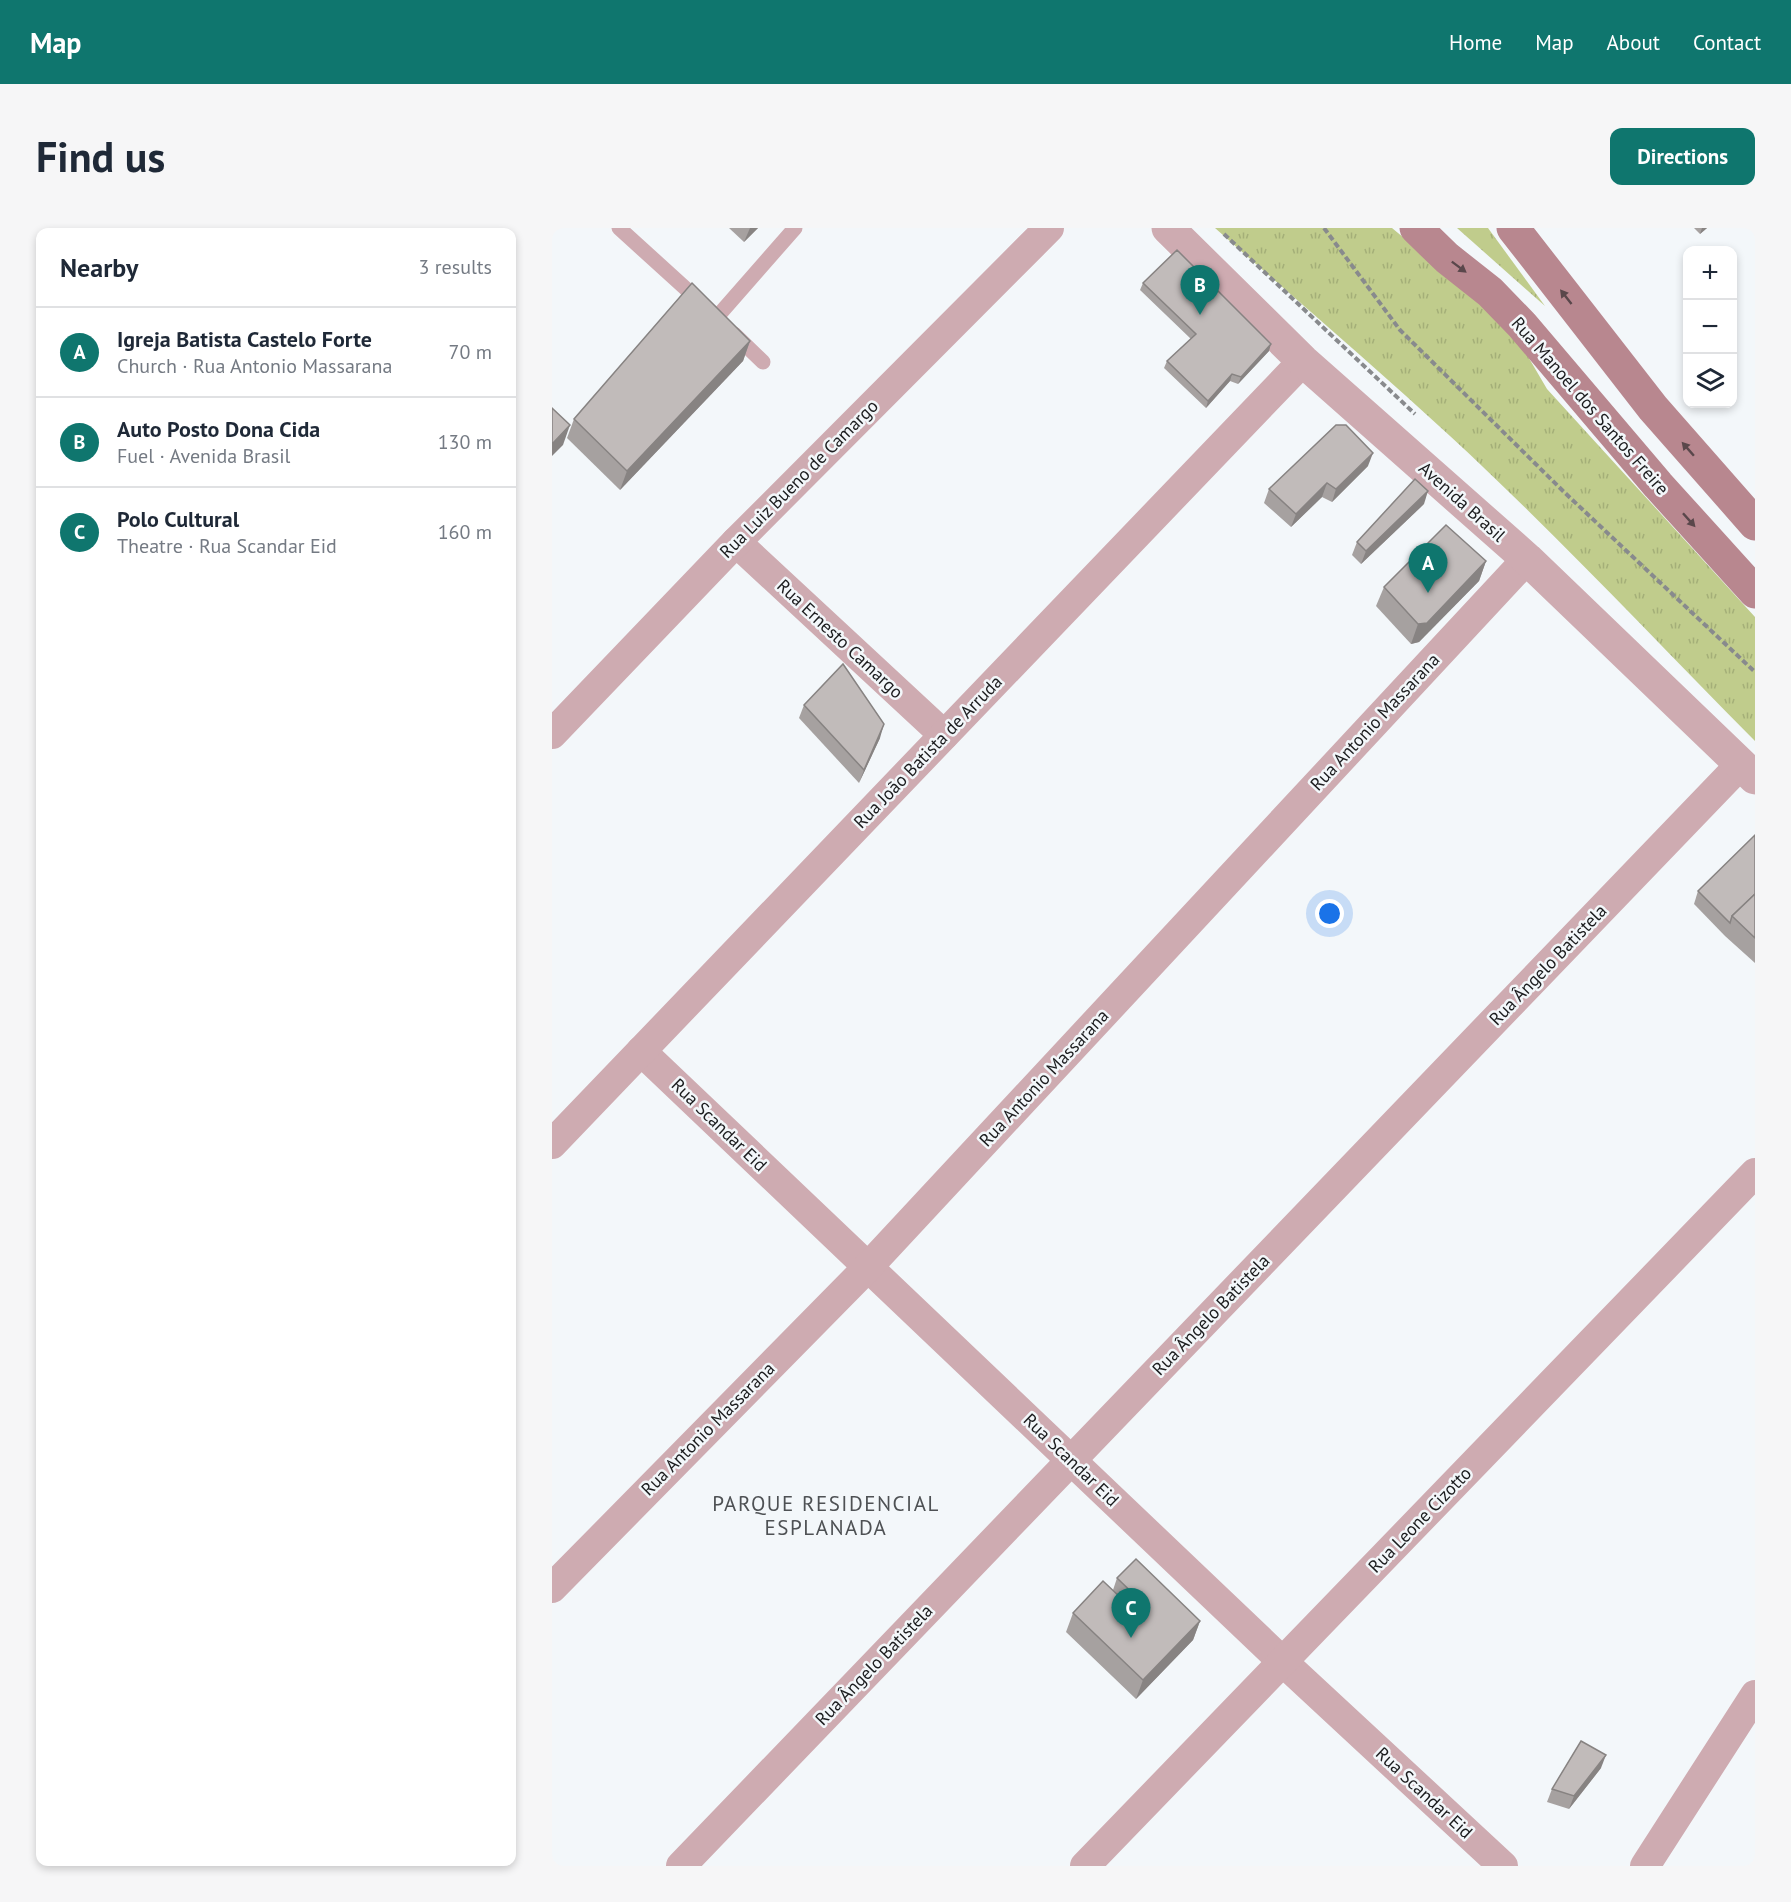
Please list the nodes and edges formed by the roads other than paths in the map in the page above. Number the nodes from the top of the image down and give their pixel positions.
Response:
1 (619, 228) edge
2 (795, 228) edge
3 (1049, 228) edge
4 (1168, 228) edge
5 (1416, 228) edge
6 (1513, 228) edge
7 (717, 317) junction
8 (1304, 361) junction
9 (763, 362) dead end
10 (1755, 524) edge
11 (736, 542) junction
12 (1527, 560) junction
13 (1755, 592) edge
14 (552, 734) edge
15 (944, 735) junction
16 (1748, 771) edge
17 (641, 1051) junction
18 (552, 1144) edge
19 (1755, 1173) edge
20 (868, 1267) junction
21 (1071, 1460) junction
22 (552, 1588) edge
23 (1283, 1662) junction
24 (1755, 1695) edge
25 (681, 1866) edge
26 (1085, 1866) edge
27 (1503, 1866) edge
28 (1645, 1866) edge

1 - 7 lane
2 - 7 lane
3 - 11 street, Rua Luiz Bueno de Camargo
4 - 8 street, Avenida Brasil
5 -> 13 main road, Rua Manoel dos Santos Freire
10 -> 6 main road
7 - 9 lane
8 - 12 street, Avenida Brasil
8 - 15 street, Rua João Batista de Arruda
11 - 14 street, Rua Luiz Bueno de Camargo
11 - 15 street, Rua Ernesto Camargo
12 - 16 street, Avenida Brasil
12 - 20 street, Rua Antonio Massarana
15 - 17 street, Rua João Batista de Arruda
16 - 21 street, Rua Ângelo Batistela
17 - 18 street, Rua João Batista de Arruda
17 - 20 street, Rua Scandar Eid
19 - 23 street, Rua Leone Cizotto
20 - 21 street, Rua Scandar Eid
20 - 22 street, Rua Antonio Massarana
21 - 23 street, Rua Scandar Eid
21 - 25 street, Rua Ângelo Batistela
23 - 26 street, Rua Leone Cizotto
23 - 27 street, Rua Scandar Eid
24 - 28 street

